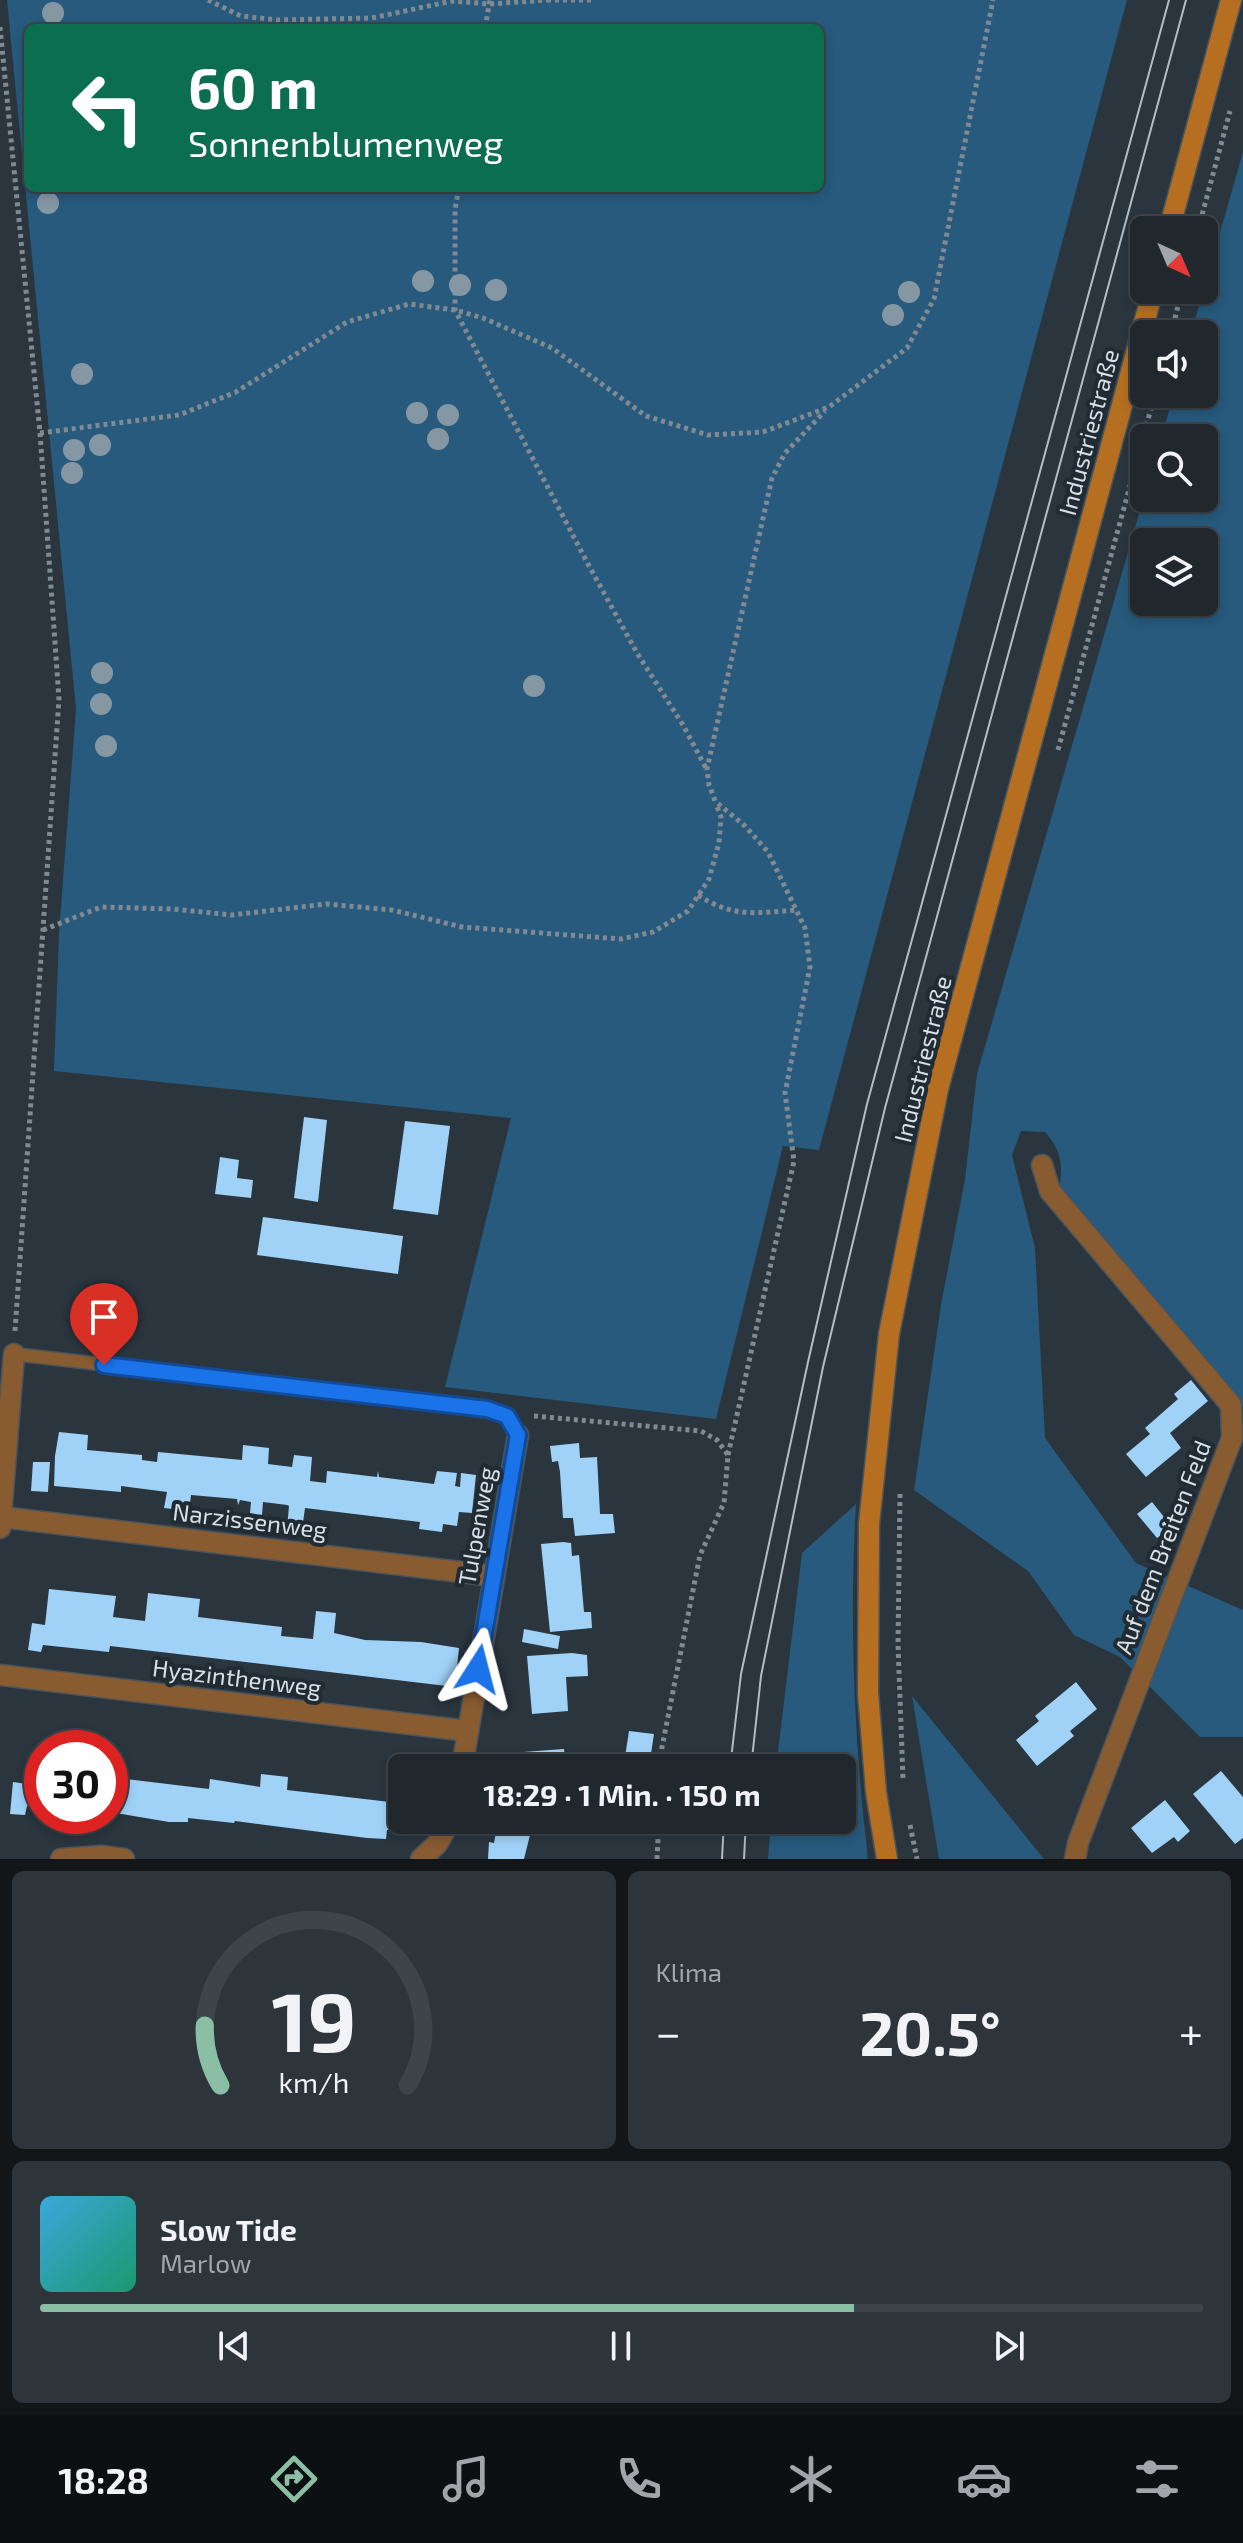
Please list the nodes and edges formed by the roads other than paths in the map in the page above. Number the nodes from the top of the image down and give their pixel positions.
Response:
1 (1231, 0) edge
2 (1173, 216) edge
3 (1149, 304) edge
4 (1042, 1165) dead end
5 (14, 1354) joint
6 (518, 1435) joint
7 (1, 1517) edge
8 (0, 1528) edge
9 (494, 1576) junction
10 (0, 1675) edge
11 (468, 1731) junction
12 (464, 1754) edge
13 (443, 1834) edge
14 (61, 1859) edge
15 (124, 1859) edge
16 (421, 1859) edge
17 (887, 1859) edge
18 (1075, 1859) edge

1 - 2 main road
3 - 17 main road, Industriestraße
4 - 18 street, Auf dem Breiten Feld
5 - 6 lane
5 - 7 street
6 - 9 street, Tulpenweg
7 - 8 street
7 - 9 street, Narzissenweg
9 - 11 street, Tulpenweg
10 - 11 street, Hyazinthenweg
11 - 12 street, Tulpenweg
13 - 16 street
14 - 15 street

